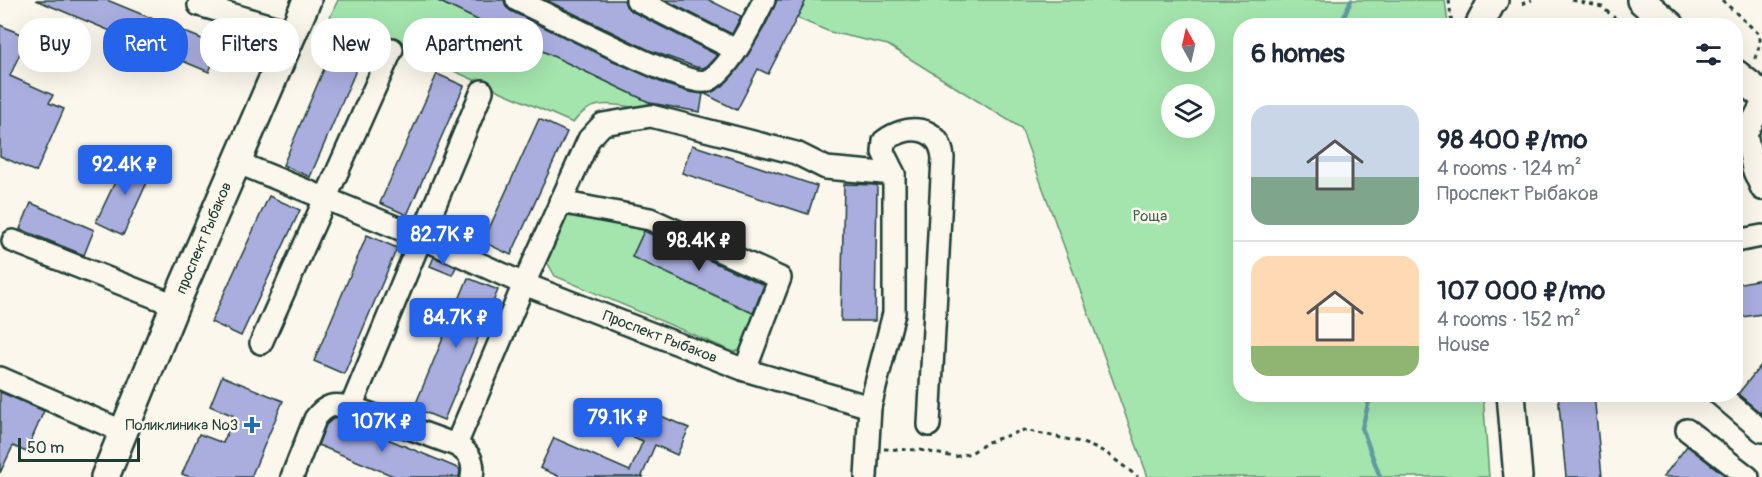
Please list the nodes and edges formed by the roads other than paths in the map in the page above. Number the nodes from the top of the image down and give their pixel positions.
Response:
1 (307, 0) edge
2 (517, 0) edge
3 (638, 0) edge
4 (764, 0) edge
5 (1471, 0) edge
6 (1494, 0) edge
7 (1630, 0) edge
8 (195, 2) edge
9 (1656, 13) edge
10 (247, 18) edge
11 (299, 18) edge
12 (1473, 18) edge
13 (1483, 18) edge
14 (392, 50) dead end
15 (736, 50) junction
16 (275, 72) edge
17 (482, 92) dead end
18 (1762, 104) edge
19 (236, 162) junction
20 (894, 174) junction
21 (1762, 189) edge
22 (327, 199) junction
23 (560, 202) junction
24 (1762, 236) edge
25 (420, 237) junction
26 (1743, 240) edge
27 (13, 241) dead end
28 (524, 284) junction
29 (175, 305) junction
30 (261, 343) dead end
31 (745, 370) junction
32 (0, 378) edge
33 (1511, 402) edge
34 (1728, 402) edge
35 (351, 407) junction
36 (870, 407) junction
37 (929, 426) dead end
38 (1687, 430) dead end
39 (1762, 431) edge
40 (124, 432) junction
41 (456, 445) junction
42 (105, 477) edge
43 (292, 477) edge
44 (472, 477) edge
45 (866, 477) edge
46 (1518, 477) edge
47 (1748, 477) edge

1 - 11 main road, проспект Рыбаков
2 - 15 street
3 - 15 street
4 - 15 street
5 - 12 main road
6 - 13 main road
7 - 9 main road
8 - 10 street
14 - 22 street
16 - 19 main road, проспект Рыбаков
17 - 25 street
18 - 21 street
19 - 22 street, Проспект Рыбаков
19 - 29 main road, проспект Рыбаков
20 - 23 street
20 - 36 street
20 - 37 street
22 - 25 street, Проспект Рыбаков
22 - 30 street
23 - 28 street
23 - 31 street
24 - 26 street
25 - 28 street, Проспект Рыбаков
25 - 35 street
27 - 29 street
28 - 31 street, Проспект Рыбаков
28 - 41 street
29 - 40 main road, проспект Рыбаков
31 - 36 street, Проспект Рыбаков
32 - 40 street
33 - 46 main road
34 - 39 street
35 - 41 street
35 - 43 street
36 - 45 street
38 - 47 street
40 - 42 main road, проспект Рыбаков
41 - 44 street

